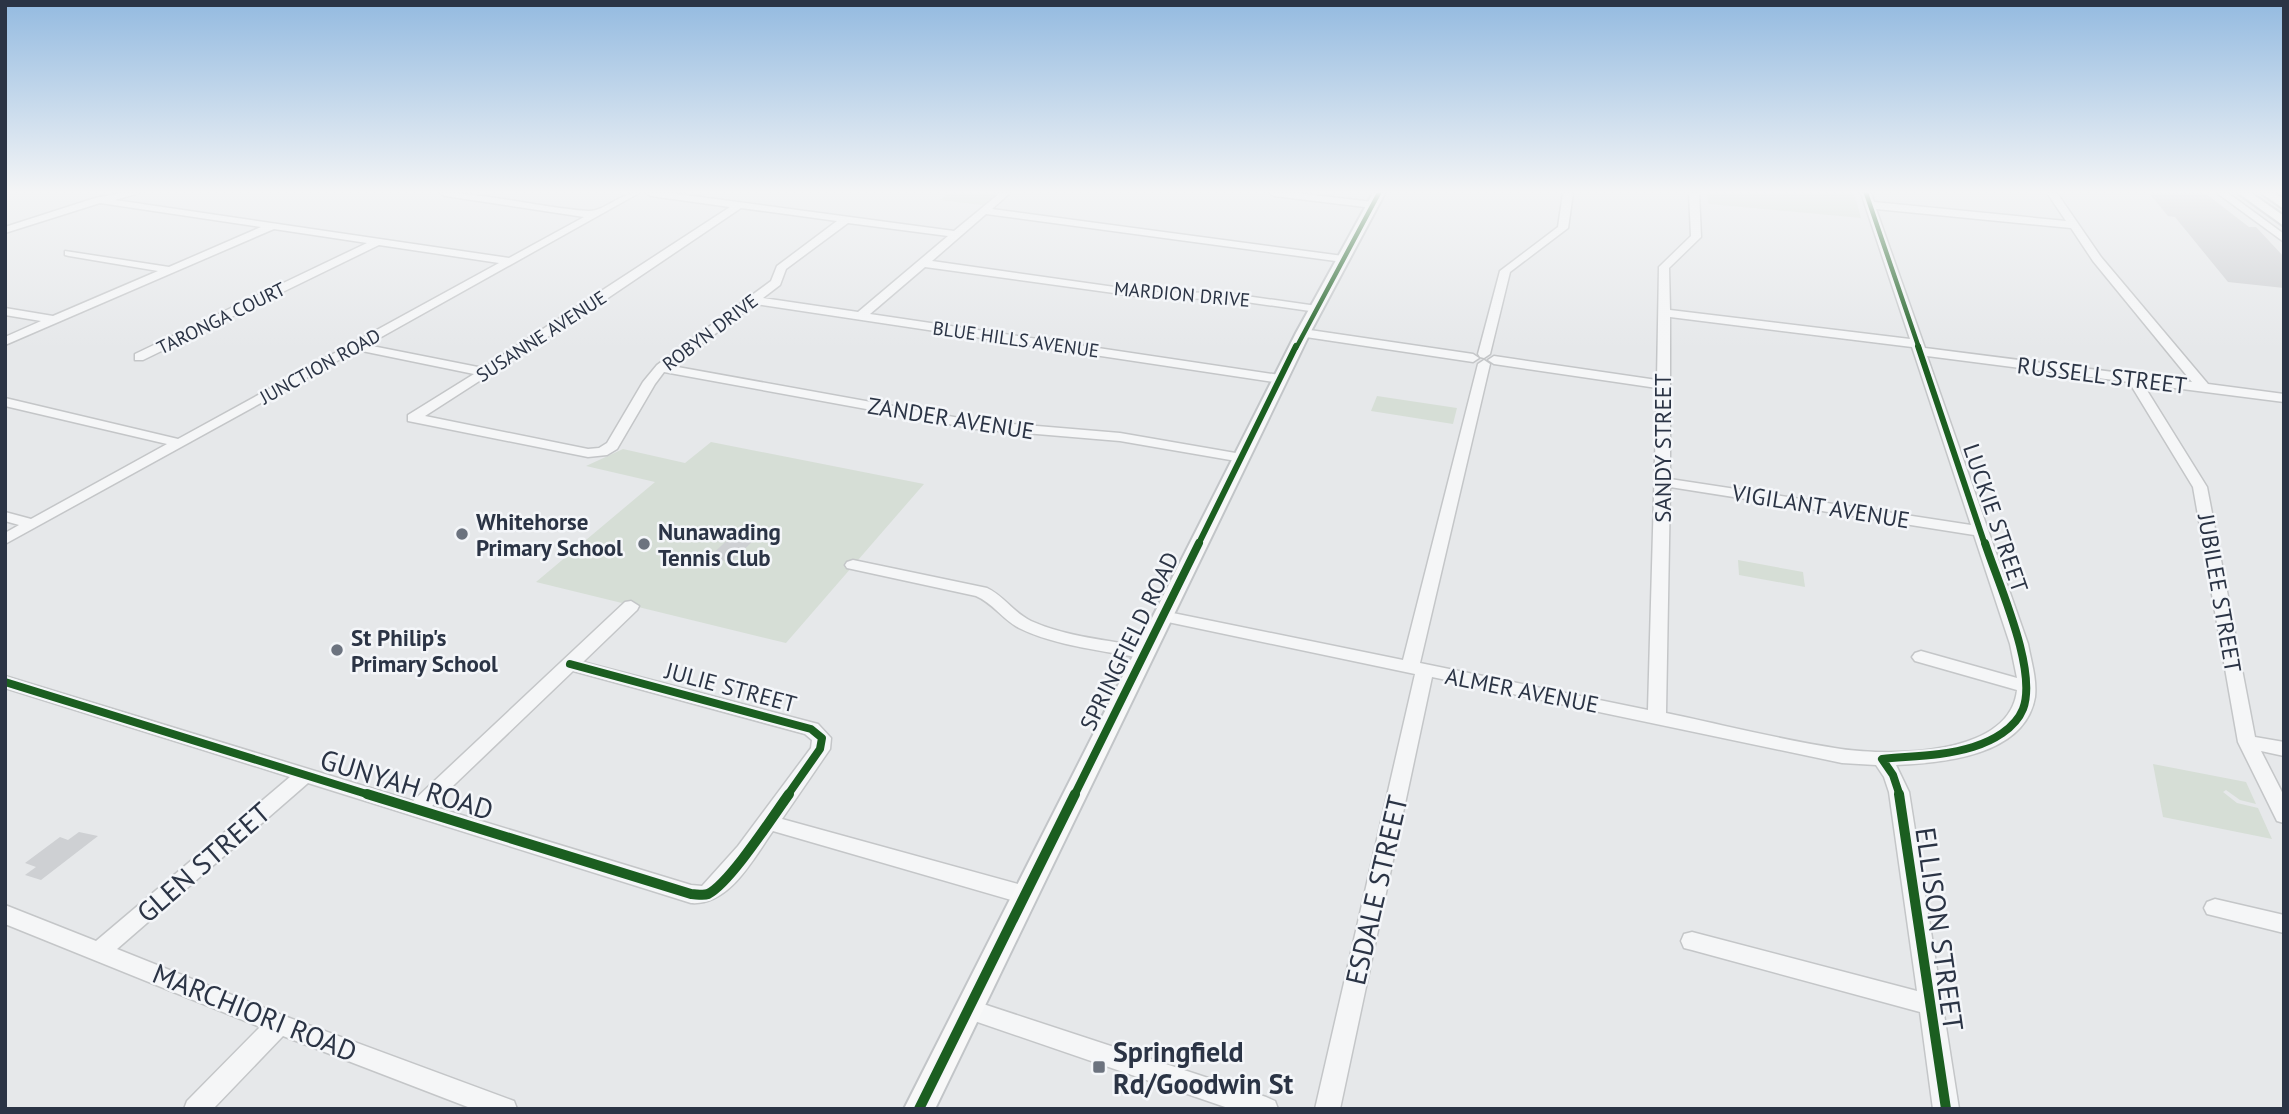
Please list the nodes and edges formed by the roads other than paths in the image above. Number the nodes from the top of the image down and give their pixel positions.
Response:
1 (229, 245) edge
2 (371, 245) edge
3 (405, 245) edge
4 (539, 245) edge
5 (680, 245) edge
6 (812, 245) edge
7 (941, 245) edge
8 (1238, 245) edge
9 (1351, 245) edge
10 (1540, 245) edge
11 (1687, 245) edge
12 (1883, 245) edge
13 (2087, 245) edge
14 (69, 253) dead end
15 (1343, 259) junction
16 (510, 261) junction
17 (922, 262) junction
18 (170, 270) junction
19 (751, 300) junction
20 (1317, 309) junction
21 (5, 311) edge
22 (1664, 313) junction
23 (861, 316) junction
24 (54, 320) junction
25 (1303, 333) junction
26 (5, 341) edge
27 (355, 346) junction
28 (1918, 348) junction
29 (139, 357) dead end
30 (1484, 359) junction
31 (662, 368) junction
32 (485, 372) junction
33 (1281, 379) junction
34 (2134, 379) junction
35 (1662, 385) junction
36 (2203, 387) junction
37 (2284, 397) edge
38 (5, 402) edge
39 (413, 418) joint
40 (179, 443) junction
41 (1242, 458) junction
42 (1663, 481) junction
43 (5, 516) edge
44 (33, 524) junction
45 (1980, 531) junction
46 (5, 539) edge
47 (853, 565) dead end
48 (631, 606) dead end
49 (1163, 616) junction
50 (1145, 653) junction
51 (1921, 657) dead end
52 (570, 664) junction
53 (1417, 669) junction
54 (5, 682) edge
55 (2027, 687) junction
56 (1657, 718) junction
57 (2247, 742) junction
58 (2284, 749) edge
59 (1882, 759) junction
60 (305, 775) junction
61 (417, 809) junction
62 (2284, 816) edge
63 (767, 822) junction
64 (1024, 895) junction
65 (2216, 908) dead end
66 (5, 914) edge
67 (2284, 924) edge
68 (1692, 942) dead end
69 (101, 950) junction
70 (1930, 1005) junction
71 (968, 1009) junction
72 (279, 1024) junction
73 (196, 1109) edge
74 (505, 1109) edge
75 (919, 1109) edge
76 (1266, 1109) edge
77 (1327, 1109) edge
78 (1946, 1109) edge

1 - 18 street
2 - 29 street, TARONGA COURT
3 - 16 street
4 - 16 street, JUNCTION ROAD
5 - 32 street, SUSANNE AVENUE
6 - 19 street, ROBYN DRIVE
7 - 17 street
8 - 15 street
9 - 15 main road, SPRINGFIELD ROAD
10 - 30 street, ESDALE STREET
11 - 22 street, SANDY STREET
12 - 28 street, LUCKIE STREET
13 - 36 street
14 - 18 street
15 - 20 main road, SPRINGFIELD ROAD
16 - 27 street, JUNCTION ROAD
17 - 20 street, MARDION DRIVE
17 - 23 street
18 - 24 street
19 - 23 street, BLUE HILLS AVENUE
19 - 31 street, ROBYN DRIVE
20 - 25 main road, SPRINGFIELD ROAD
21 - 24 street
22 - 28 street, RUSSELL STREET
22 - 35 street, SANDY STREET
23 - 33 street, BLUE HILLS AVENUE
24 - 26 street
25 - 30 street
25 - 33 main road, SPRINGFIELD ROAD
27 - 32 street
27 - 40 street, JUNCTION ROAD
28 - 34 street, RUSSELL STREET
28 - 45 street, LUCKIE STREET
30 - 35 street
30 - 53 street, ESDALE STREET
31 - 39 street, ROBYN DRIVE
31 - 41 street, ZANDER AVENUE
32 - 39 street, SUSANNE AVENUE
33 - 41 main road, SPRINGFIELD ROAD
34 - 36 street, RUSSELL STREET
34 - 57 street, JUBILEE STREET
35 - 42 street, SANDY STREET
36 - 37 street, RUSSELL STREET
38 - 40 street
40 - 44 street, JUNCTION ROAD
41 - 49 main road, SPRINGFIELD ROAD
42 - 45 street, VIGILANT AVENUE
42 - 56 street, SANDY STREET
43 - 44 street
44 - 46 street, JUNCTION ROAD
45 - 55 street, LUCKIE STREET
47 - 50 street
48 - 52 street
49 - 50 main road, SPRINGFIELD ROAD
49 - 53 street, ALMER AVENUE
50 - 64 main road, SPRINGFIELD ROAD
51 - 55 street
52 - 61 street
52 - 63 street, JULIE STREET
53 - 56 street, ALMER AVENUE
53 - 77 street, ESDALE STREET
54 - 60 street, GUNYAH ROAD
55 - 59 street, LUCKIE STREET
56 - 59 street, ALMER AVENUE
57 - 58 street
57 - 62 street, JUBILEE STREET
59 - 70 street, ELLISON STREET
60 - 61 street, GUNYAH ROAD
60 - 69 street, GLEN STREET
61 - 63 street, GUNYAH ROAD
63 - 64 street
64 - 71 main road, SPRINGFIELD ROAD
65 - 67 street
66 - 69 street, MARCHIORI ROAD
68 - 70 street
69 - 72 street, MARCHIORI ROAD
70 - 78 street, ELLISON STREET
71 - 75 main road, SPRINGFIELD ROAD
71 - 76 street
72 - 73 street
72 - 74 street, MARCHIORI ROAD

